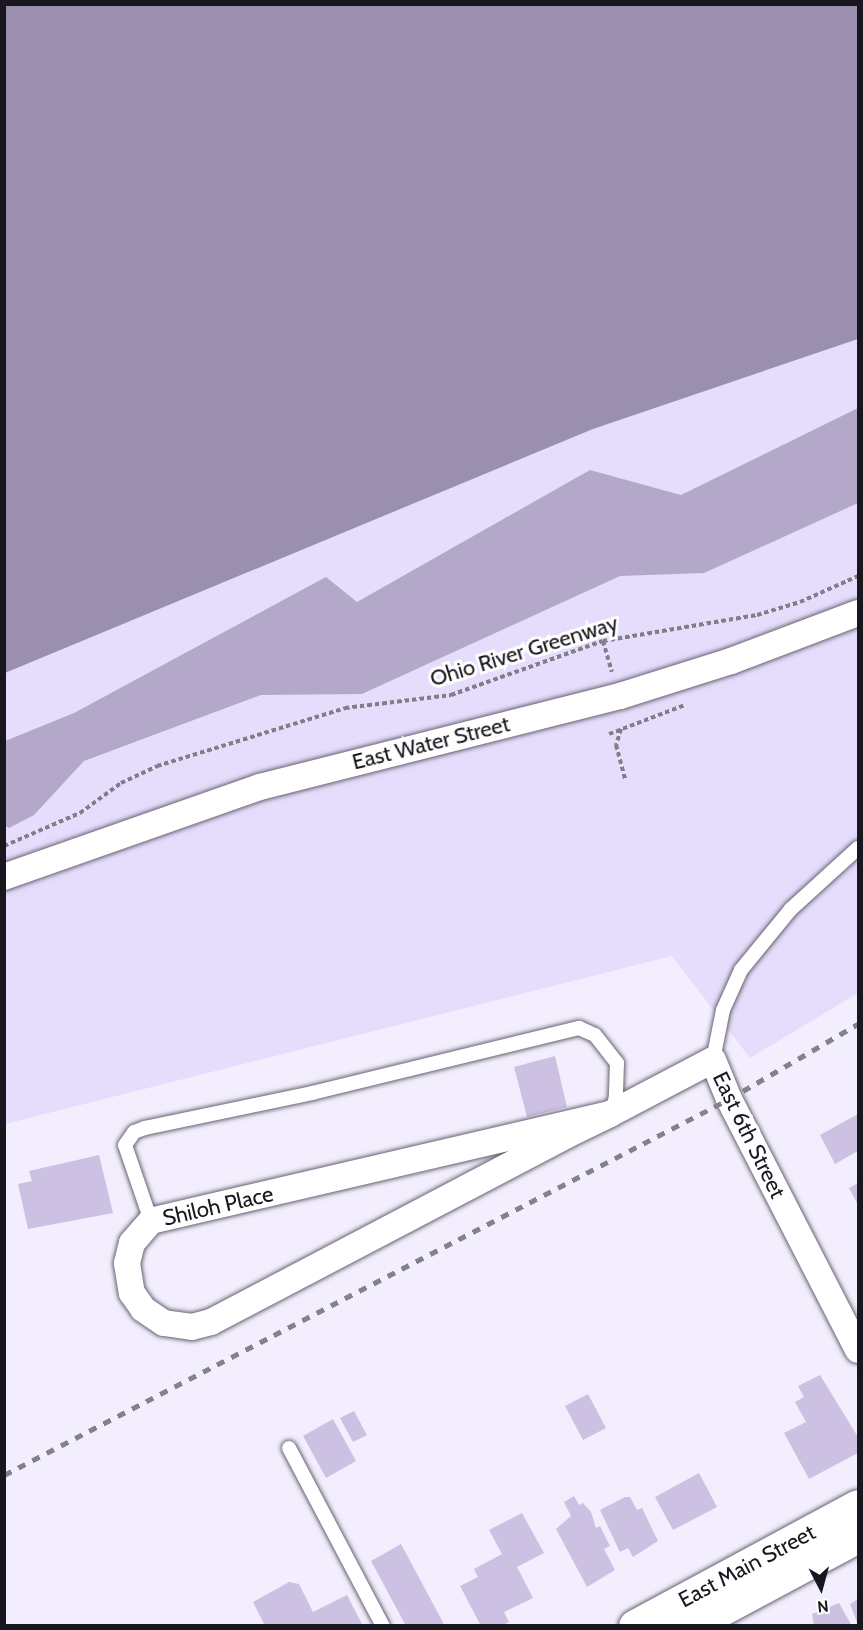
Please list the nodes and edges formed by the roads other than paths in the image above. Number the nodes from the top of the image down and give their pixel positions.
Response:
1 (858, 613) edge
2 (858, 848) edge
3 (4, 877) edge
4 (713, 1060) junction
5 (610, 1114) junction
6 (151, 1221) junction
7 (858, 1350) edge
8 (289, 1448) dead end
9 (858, 1506) edge
10 (858, 1536) edge
11 (383, 1626) edge
12 (635, 1626) edge
13 (690, 1626) edge

1 - 3 street, East Water Street
2 - 4 lane, East 6th Street
4 - 5 street, Shiloh Place
4 - 7 street, East 6th Street
5 - 6 street, Shiloh Place
5 - 6 street, Shiloh Place
5 - 6 lane
8 - 11 lane
9 - 12 main road, East Main Street
10 - 13 main road, East Main Street

